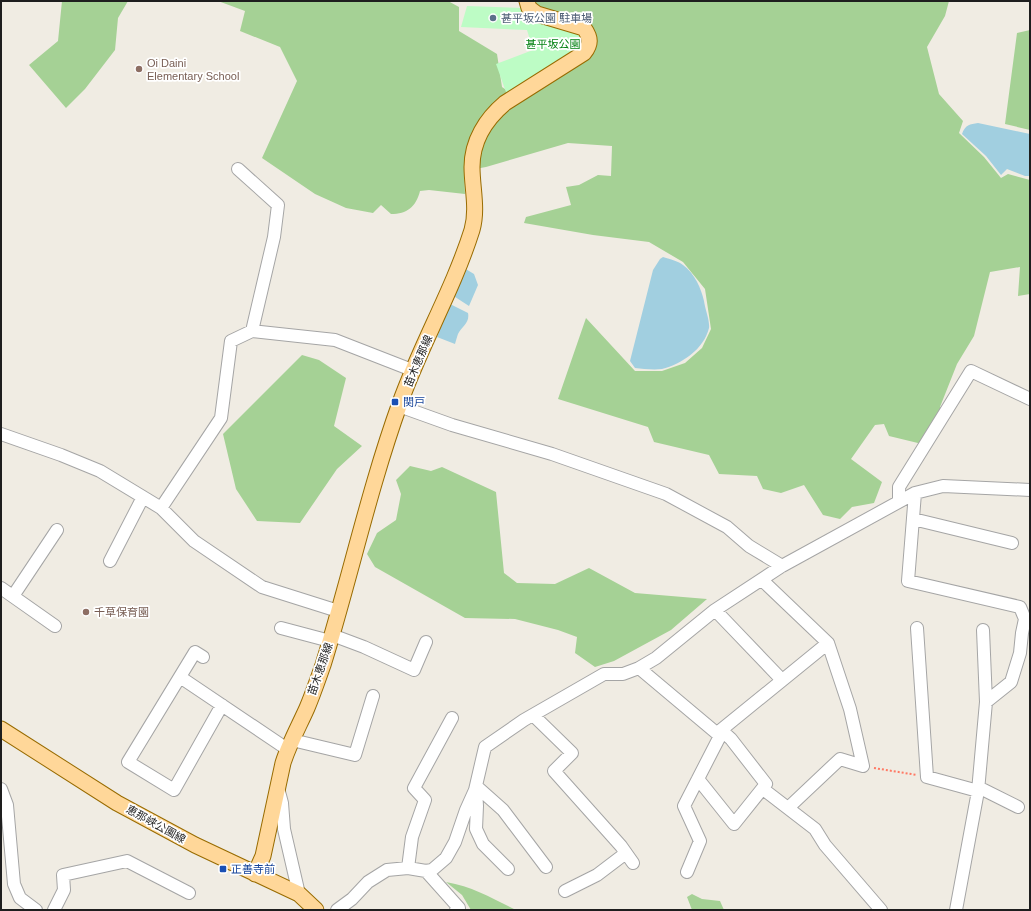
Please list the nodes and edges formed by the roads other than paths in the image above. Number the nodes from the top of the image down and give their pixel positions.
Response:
1 (527, 1) edge
2 (238, 169) dead end
3 (252, 330) junction
4 (412, 370) junction
5 (1030, 399) edge
6 (399, 406) junction
7 (1, 434) edge
8 (1030, 490) edge
9 (915, 493) junction
10 (143, 497) junction
11 (899, 501) junction
12 (161, 508) junction
13 (913, 519) junction
14 (57, 530) dead end
15 (1012, 543) dead end
16 (110, 561) dead end
17 (782, 566) junction
18 (762, 580) junction
19 (1, 588) edge
20 (14, 596) junction
21 (715, 610) junction
22 (338, 611) junction
23 (1027, 620) edge
24 (55, 626) dead end
25 (281, 628) dead end
26 (918, 628) dead end
27 (983, 630) dead end
28 (331, 638) junction
29 (426, 642) dead end
30 (828, 643) junction
31 (203, 657) dead end
32 (638, 668) junction
33 (180, 677) junction
34 (782, 680) junction
35 (373, 696) dead end
36 (986, 702) junction
37 (222, 705) junction
38 (533, 715) junction
39 (452, 718) dead end
40 (1, 729) edge
41 (721, 733) junction
42 (290, 744) junction
43 (698, 779) junction
44 (476, 786) junction
45 (278, 788) junction
46 (1, 789) edge
47 (763, 789) junction
48 (978, 789) junction
49 (1018, 807) dead end
50 (788, 808) junction
51 (546, 867) dead end
52 (408, 868) junction
53 (508, 869) dead end
54 (426, 871) junction
55 (687, 872) dead end
56 (255, 874) junction
57 (565, 891) dead end
58 (189, 893) dead end
59 (299, 894) junction
60 (36, 910) edge
61 (54, 910) edge
62 (316, 910) edge
63 (337, 910) edge
64 (456, 910) edge
65 (881, 910) edge
66 (956, 910) edge

1 - 4 main road, 苗木恵那線
2 - 3 street
3 - 4 street
3 - 12 street
4 - 6 main road, 苗木恵那線
5 - 11 street
6 - 17 street
6 - 22 main road, 苗木恵那線
7 - 10 street
8 - 9 street
9 - 11 street
9 - 13 street
10 - 12 street
10 - 16 street
11 - 17 street
12 - 22 street
13 - 15 street
13 - 23 street
14 - 20 street
17 - 18 street
18 - 21 street
18 - 30 street
19 - 20 street
20 - 24 street
21 - 32 street
21 - 34 street
22 - 28 main road, 苗木恵那線
23 - 36 street
25 - 28 street
26 - 48 street
27 - 36 street
28 - 29 street
28 - 42 main road, 苗木恵那線
30 - 34 street
30 - 50 street
31 - 33 street
32 - 38 street
32 - 41 street
33 - 37 street
33 - 37 street
34 - 41 street
35 - 42 street
36 - 48 street
37 - 42 street
38 - 44 street
38 - 57 street
39 - 52 street
40 - 56 main road, 恵那峡公園線
41 - 43 street
41 - 47 street
42 - 45 main road, 苗木恵那線
43 - 47 street
43 - 55 street
44 - 51 street
44 - 53 street
44 - 54 street
45 - 56 main road, 苗木恵那線
45 - 59 street
46 - 60 street
47 - 50 street
48 - 49 street
48 - 66 street
50 - 65 street
52 - 54 street
52 - 63 street
54 - 64 street
56 - 59 main road, 恵那峡公園線
58 - 61 street
59 - 62 main road, 恵那峡公園線

